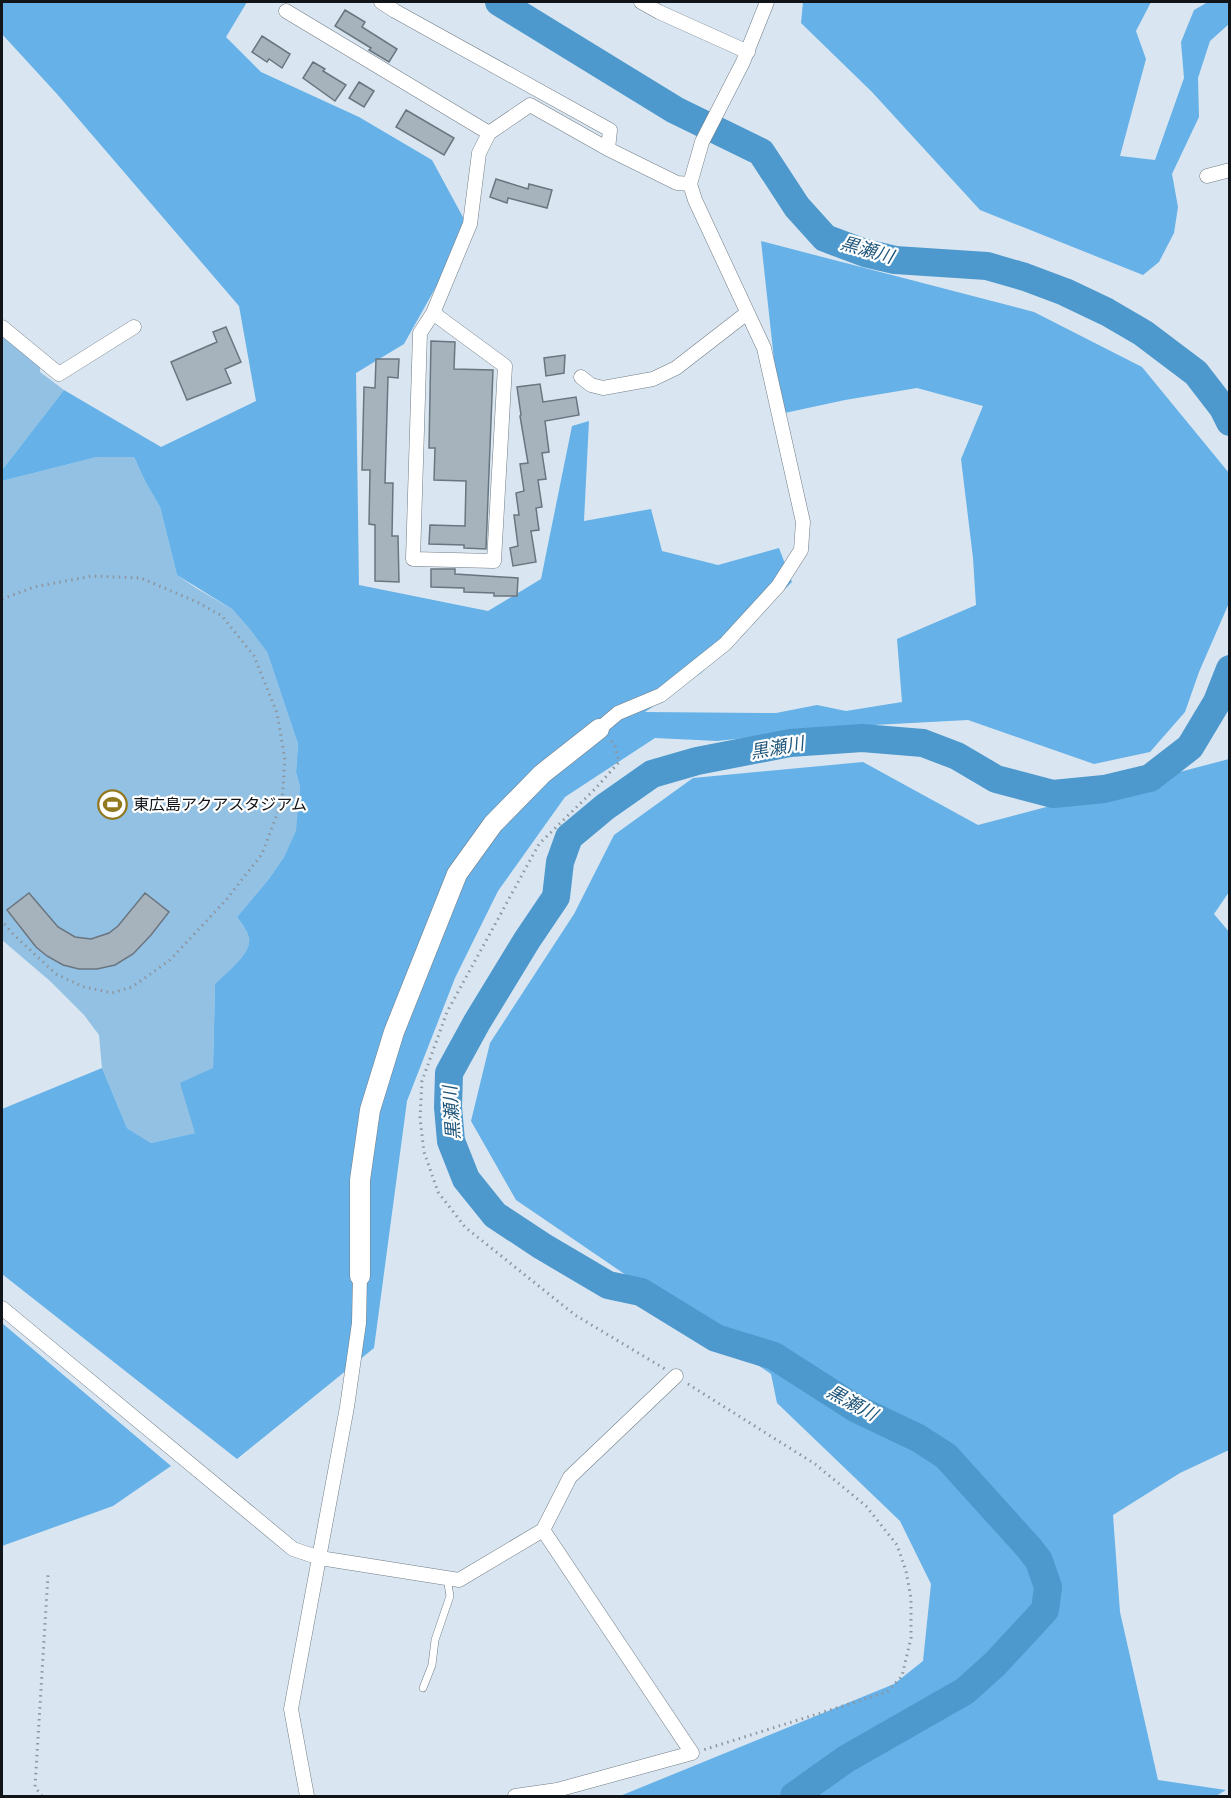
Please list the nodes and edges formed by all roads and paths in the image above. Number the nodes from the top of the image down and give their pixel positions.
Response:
1 (381, 2) edge
2 (641, 2) edge
3 (767, 2) edge
4 (286, 10) dead end
5 (745, 57) junction
6 (489, 133) junction
7 (608, 149) junction
8 (1230, 170) edge
9 (1207, 176) dead end
10 (692, 179) junction
11 (433, 313) junction
12 (747, 313) junction
13 (2, 327) edge
14 (134, 327) dead end
15 (581, 377) dead end
16 (2, 599) edge
17 (599, 729) junction
18 (2, 921) edge
19 (360, 1276) joint
20 (2, 1308) edge
21 (676, 1376) junction
22 (543, 1530) junction
23 (320, 1558) junction
24 (48, 1575) dead end
25 (447, 1578) junction
26 (423, 1688) dead end
27 (692, 1753) junction
28 (42, 1797) edge
29 (307, 1797) edge
30 (514, 1797) edge

1 - 7 street
2 - 5 street
3 - 5 street
4 - 6 street
5 - 10 street
6 - 7 street
6 - 11 street
7 - 10 street
8 - 9 street
10 - 12 street
11 - 11 street
12 - 15 street
12 - 17 street
13 - 14 street
16 - 18 path
17 - 19 street
17 - 21 path
19 - 23 street
20 - 23 street
21 - 22 street
21 - 27 path
22 - 25 street
22 - 27 street
23 - 25 street
23 - 29 street
24 - 28 path
25 - 26 lane
27 - 30 street

